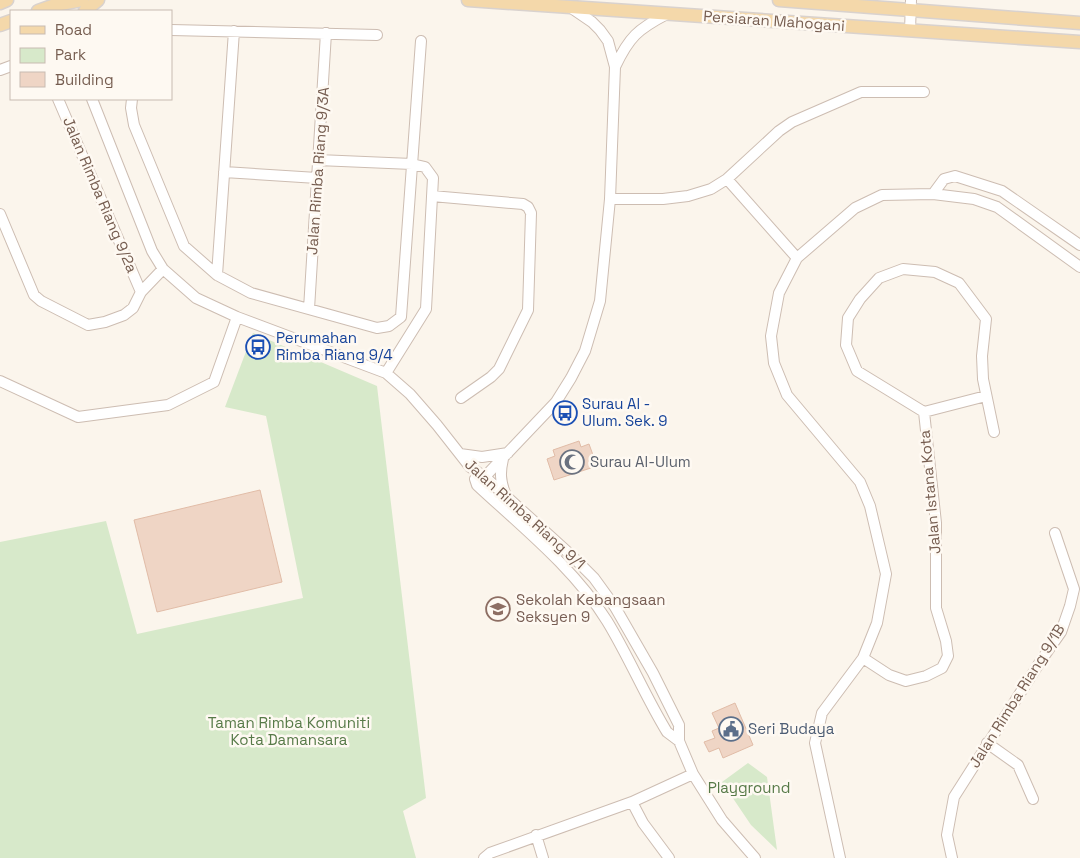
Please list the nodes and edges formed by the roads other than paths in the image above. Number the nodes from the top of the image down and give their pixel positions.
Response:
1 (8, 0) edge
2 (82, 0) edge
3 (98, 0) edge
4 (468, 0) edge
5 (780, 0) edge
6 (881, 0) edge
7 (936, 0) edge
8 (0, 3) edge
9 (911, 5) edge
10 (56, 6) edge
11 (864, 6) junction
12 (570, 7) junction
13 (42, 10) edge
14 (86, 10) edge
15 (951, 13) junction
16 (666, 14) junction
17 (1080, 23) edge
18 (172, 30) edge
19 (910, 30) junction
20 (234, 31) junction
21 (326, 34) junction
22 (377, 35) dead end
23 (421, 41) dead end
24 (1080, 42) edge
25 (615, 67) junction
26 (924, 92) dead end
27 (58, 100) edge
28 (92, 100) edge
29 (132, 100) edge
30 (318, 160) junction
31 (412, 164) junction
32 (224, 172) junction
33 (317, 178) junction
34 (727, 179) junction
35 (933, 194) junction
36 (432, 196) junction
37 (610, 199) junction
38 (0, 214) edge
39 (1080, 245) edge
40 (797, 258) junction
41 (1080, 267) edge
42 (164, 269) junction
43 (217, 275) junction
44 (142, 292) junction
45 (309, 309) junction
46 (237, 317) junction
47 (386, 373) junction
48 (0, 382) edge
49 (986, 396) junction
50 (461, 398) dead end
51 (924, 412) junction
52 (994, 432) dead end
53 (460, 454) junction
54 (505, 455) junction
55 (470, 467) junction
56 (485, 477) junction
57 (477, 485) junction
58 (506, 496) junction
59 (1055, 533) dead end
60 (863, 658) junction
61 (654, 673) junction
62 (640, 680) junction
63 (679, 741) junction
64 (987, 743) junction
65 (693, 774) junction
66 (1033, 799) dead end
67 (632, 802) junction
68 (536, 835) junction
69 (484, 858) edge
70 (543, 858) edge
71 (669, 858) edge
72 (755, 858) edge
73 (840, 858) edge
74 (952, 858) edge

1 - 8 main road
2 - 10 main road
3 - 14 main road
4 - 12 main road, Persiaran Mahogani
5 - 11 main road, Persiaran Mahogani
6 - 11 main road
7 - 15 main road
9 - 11 main road, Persiaran Mahogani
9 - 15 main road, Persiaran Mahogani
9 - 19 street
10 - 13 main road
12 - 16 main road, Persiaran Mahogani
12 - 25 street
15 - 17 main road, Persiaran Mahogani
16 - 19 main road, Persiaran Mahogani
16 - 25 street
18 - 20 street
19 - 24 main road, Persiaran Mahogani
20 - 21 street
20 - 32 street
21 - 22 street
21 - 30 street, Jalan Rimba Riang 9/3A
23 - 31 street
25 - 37 street
26 - 34 street
27 - 44 street, Jalan Rimba Riang 9/2a
28 - 42 street, Jalan Rimba Riang 9/1
29 - 43 street
30 - 31 street
30 - 33 street, Jalan Rimba Riang 9/3A
31 - 36 street
31 - 45 street
32 - 33 street
32 - 43 street
33 - 45 street, Jalan Rimba Riang 9/3A
34 - 37 street
34 - 40 street
35 - 39 street
35 - 40 street
35 - 41 street
36 - 47 street
36 - 50 street
37 - 54 street
38 - 44 street
40 - 60 street
42 - 44 street
42 - 46 street, Jalan Rimba Riang 9/1
43 - 45 street
46 - 47 street, Jalan Rimba Riang 9/1
46 - 48 street
47 - 53 street, Jalan Rimba Riang 9/1
49 - 51 street
49 - 51 street, Jalan Istana Kota
49 - 52 street, Jalan Istana Kota
51 - 60 street, Jalan Istana Kota
53 - 54 street
53 - 55 street, Jalan Rimba Riang 9/1
54 - 56 street
54 - 58 street
55 - 56 street, Jalan Rimba Riang 9/1
55 - 57 street
56 - 57 street
56 - 58 street, Jalan Rimba Riang 9/1
57 - 62 street
58 - 61 street, Jalan Rimba Riang 9/1
59 - 64 street, Jalan Rimba Riang 9/1B
60 - 73 street
61 - 62 street
61 - 63 street, Jalan Rimba Riang 9/1
62 - 63 street
63 - 65 street, Jalan Rimba Riang 9/1
64 - 66 street
64 - 74 street, Jalan Rimba Riang 9/1B
65 - 67 street
65 - 72 street, Jalan Rimba Riang 9/1
67 - 68 street
67 - 71 street
68 - 69 street
68 - 70 street

